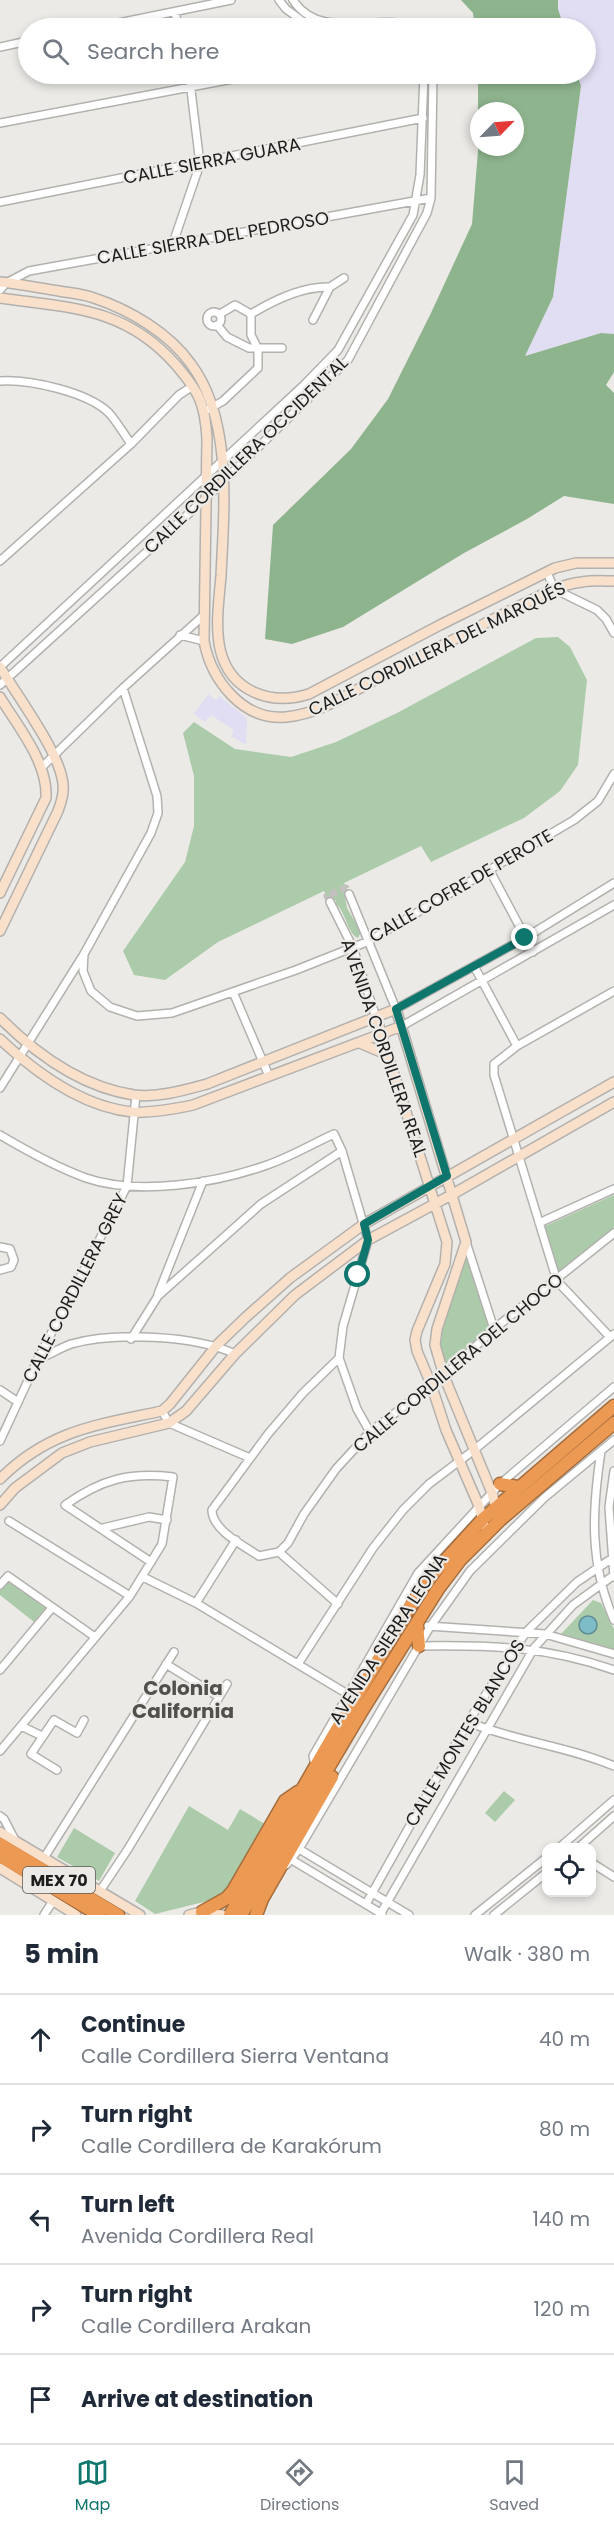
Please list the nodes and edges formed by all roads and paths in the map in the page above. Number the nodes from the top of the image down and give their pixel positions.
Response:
1 (231, 0) edge
2 (279, 0) edge
3 (293, 0) edge
4 (175, 13) junction
5 (148, 18) edge
6 (176, 18) edge
7 (298, 18) edge
8 (316, 18) edge
9 (18, 43) edge
10 (0, 47) edge
11 (192, 84) edge
12 (208, 84) edge
13 (424, 84) edge
14 (433, 84) edge
15 (193, 87) junction
16 (423, 118) junction
17 (0, 123) edge
18 (200, 164) junction
19 (430, 198) junction
20 (417, 200) junction
21 (0, 202) edge
22 (172, 246) junction
23 (344, 278) dead end
24 (2, 285) edge
25 (330, 287) junction
26 (0, 298) edge
27 (220, 314) junction
28 (251, 314) junction
29 (313, 320) dead end
30 (218, 325) junction
31 (282, 348) dead end
32 (258, 349) junction
33 (338, 350) junction
34 (348, 360) junction
35 (0, 381) edge
36 (193, 386) junction
37 (209, 409) junction
38 (131, 444) junction
39 (222, 462) junction
40 (207, 476) junction
41 (223, 481) junction
42 (207, 497) junction
43 (206, 528) junction
44 (223, 530) junction
45 (0, 561) edge
46 (614, 564) edge
47 (547, 572) junction
48 (614, 581) edge
49 (554, 589) junction
50 (204, 615) junction
51 (440, 624) junction
52 (614, 633) edge
53 (180, 635) junction
54 (204, 640) junction
55 (448, 642) junction
56 (0, 667) edge
57 (3, 682) edge
58 (123, 688) junction
59 (254, 692) junction
60 (0, 698) edge
61 (245, 706) junction
62 (54, 755) junction
63 (41, 768) junction
64 (614, 774) edge
65 (489, 869) junction
66 (614, 883) edge
67 (0, 893) edge
68 (349, 894) dead end
69 (330, 902) dead end
70 (614, 904) edge
71 (0, 931) edge
72 (525, 938) junction
73 (369, 941) junction
74 (353, 948) junction
75 (533, 952) junction
76 (84, 954) junction
77 (474, 966) junction
78 (482, 981) junction
79 (614, 991) edge
80 (233, 992) junction
81 (396, 1009) junction
82 (376, 1017) junction
83 (0, 1018) edge
84 (402, 1026) junction
85 (382, 1035) junction
86 (0, 1039) edge
87 (360, 1043) junction
88 (27, 1044) junction
89 (517, 1046) junction
90 (388, 1055) junction
91 (18, 1056) junction
92 (264, 1061) junction
93 (269, 1076) junction
94 (614, 1082) edge
95 (0, 1088) edge
96 (136, 1095) junction
97 (614, 1102) edge
98 (133, 1112) junction
99 (0, 1135) edge
100 (513, 1140) junction
101 (342, 1151) junction
102 (519, 1156) junction
103 (447, 1176) junction
104 (203, 1180) junction
105 (430, 1185) junction
106 (127, 1186) junction
107 (614, 1189) edge
108 (453, 1194) junction
109 (435, 1202) junction
110 (539, 1223) junction
111 (364, 1224) junction
112 (614, 1233) edge
113 (368, 1240) junction
114 (466, 1242) junction
115 (0, 1247) edge
116 (0, 1270) edge
117 (557, 1281) junction
118 (158, 1296) junction
119 (494, 1329) junction
120 (612, 1335) edge
121 (131, 1339) junction
122 (217, 1345) junction
123 (235, 1354) junction
124 (339, 1358) junction
125 (38, 1359) junction
126 (444, 1376) junction
127 (431, 1384) junction
128 (614, 1387) edge
129 (0, 1390) edge
130 (18, 1402) junction
131 (614, 1406) edge
132 (162, 1411) junction
133 (614, 1423) edge
134 (170, 1424) junction
135 (370, 1432) junction
136 (614, 1440) edge
137 (0, 1441) edge
138 (474, 1450) junction
139 (601, 1451) junction
140 (250, 1458) junction
141 (459, 1460) junction
142 (614, 1471) edge
143 (1, 1475) edge
144 (518, 1487) junction
145 (496, 1488) junction
146 (0, 1505) edge
147 (479, 1506) junction
148 (498, 1514) junction
149 (167, 1520) junction
150 (9, 1521) dead end
151 (485, 1527) junction
152 (103, 1528) junction
153 (236, 1540) junction
154 (279, 1552) junction
155 (613, 1558) edge
156 (151, 1562) junction
157 (597, 1570) junction
158 (143, 1576) junction
159 (431, 1576) junction
160 (614, 1576) edge
161 (0, 1585) edge
162 (600, 1585) junction
163 (130, 1596) junction
164 (196, 1603) junction
165 (338, 1604) junction
166 (51, 1609) junction
167 (614, 1620) edge
168 (430, 1626) junction
169 (414, 1631) junction
170 (526, 1632) junction
171 (545, 1634) junction
172 (95, 1637) junction
173 (419, 1646) junction
174 (516, 1646) junction
175 (534, 1648) junction
176 (174, 1652) dead end
177 (614, 1654) edge
178 (379, 1659) junction
179 (166, 1664) junction
180 (298, 1664) junction
181 (0, 1670) edge
182 (614, 1670) edge
183 (226, 1684) dead end
184 (351, 1696) junction
185 (219, 1697) junction
186 (363, 1709) junction
187 (84, 1720) dead end
188 (468, 1722) junction
189 (21, 1726) junction
190 (487, 1730) junction
191 (42, 1736) junction
192 (0, 1751) edge
193 (614, 1766) edge
194 (57, 1770) dead end
195 (302, 1790) junction
196 (614, 1800) edge
197 (0, 1816) edge
198 (614, 1816) edge
199 (0, 1832) edge
200 (15, 1840) junction
201 (568, 1843) edge
202 (584, 1843) edge
203 (0, 1844) edge
204 (299, 1849) junction
205 (0, 1856) edge
206 (44, 1858) junction
207 (292, 1860) junction
208 (542, 1861) edge
209 (596, 1866) edge
210 (0, 1868) edge
211 (276, 1875) junction
212 (542, 1876) edge
213 (614, 1877) edge
214 (100, 1891) junction
215 (372, 1892) junction
216 (53, 1901) junction
217 (388, 1901) junction
218 (366, 1904) junction
219 (64, 1912) edge
220 (202, 1912) junction
221 (383, 1914) edge
222 (44, 1915) edge
223 (76, 1915) edge
224 (99, 1915) edge
225 (118, 1915) edge
226 (140, 1915) edge
227 (189, 1915) edge
228 (222, 1915) edge
229 (230, 1915) edge
230 (241, 1915) edge
231 (256, 1915) edge
232 (409, 1915) edge
233 (475, 1915) edge
234 (494, 1915) edge

1 - 4 street
2 - 7 street
3 - 8 street
4 - 5 street
4 - 6 street
9 - 10 street
11 - 15 street
12 - 15 street
13 - 16 street, CALLE CORDILLERA OCCIDENTAL
14 - 19 street, CALLE CORDILLERA OCCIDENTAL
15 - 17 street
15 - 18 street
16 - 18 street, CALLE SIERRA GUARA
16 - 20 street, CALLE CORDILLERA OCCIDENTAL
18 - 21 street, CALLE SIERRA GUARA
18 - 22 street
19 - 20 street, CALLE SIERRA DEL PEDROSO
19 - 34 street, CALLE CORDILLERA OCCIDENTAL
20 - 22 street, CALLE SIERRA DEL PEDROSO
20 - 33 street, CALLE CORDILLERA OCCIDENTAL
22 - 24 street, CALLE SIERRA DEL PEDROSO
23 - 25 street
24 - 37 street, CALLE CORDILLERA DEL MARQUÉS
25 - 28 street
25 - 29 street
26 - 36 street, CALLE CORDILLERA DEL MARQUÉS
27 - 28 street
27 - 30 street
27 - 30 street
28 - 32 street
30 - 32 street
31 - 32 street
32 - 37 street
33 - 34 street
33 - 39 street, CALLE CORDILLERA OCCIDENTAL
34 - 41 street, CALLE CORDILLERA OCCIDENTAL
35 - 38 street
36 - 37 street, CALLE CORDILLERA DEL MARQUÉS
36 - 38 street
37 - 39 street, CALLE CORDILLERA DEL MARQUÉS
37 - 40 street, CALLE CORDILLERA DEL MARQUÉS
38 - 45 street
39 - 40 street, CALLE CORDILLERA OCCIDENTAL
39 - 41 street, CALLE CORDILLERA DEL MARQUÉS
40 - 42 street, CALLE CORDILLERA DEL MARQUÉS
40 - 56 street, CALLE CORDILLERA OCCIDENTAL
41 - 42 street, CALLE CORDILLERA OCCIDENTAL
41 - 44 street, CALLE CORDILLERA DEL MARQUÉS
42 - 43 street, CALLE CORDILLERA DEL MARQUÉS
42 - 57 street, CALLE CORDILLERA OCCIDENTAL
43 - 44 street
43 - 50 street, CALLE CORDILLERA DEL MARQUÉS
44 - 59 street, CALLE CORDILLERA DEL MARQUÉS
46 - 47 street, CALLE CORDILLERA DEL MARQUÉS
47 - 49 street
47 - 51 street, CALLE CORDILLERA DEL MARQUÉS
48 - 49 street, CALLE CORDILLERA DEL MARQUÉS
49 - 52 street
49 - 55 street, CALLE CORDILLERA DEL MARQUÉS
50 - 53 street
50 - 54 street, CALLE CORDILLERA DEL MARQUÉS
51 - 55 street
51 - 59 street, CALLE CORDILLERA DEL MARQUÉS
53 - 54 street
53 - 58 street
54 - 61 street, CALLE CORDILLERA DEL MARQUÉS
55 - 61 street, CALLE CORDILLERA DEL MARQUÉS
56 - 57 street
57 - 62 street
58 - 62 street
58 - 76 street
59 - 61 street
60 - 63 street
62 - 63 street
62 - 71 street
63 - 67 street
64 - 65 street, CALLE COFRE DE PEROTE
65 - 72 street
65 - 73 street, CALLE COFRE DE PEROTE
66 - 72 street
68 - 73 street, AVENIDA CORDILLERA REAL
69 - 74 street, AVENIDA CORDILLERA REAL
70 - 75 street
72 - 75 street
72 - 77 street
73 - 74 street, CALLE COFRE DE PEROTE
73 - 81 street, AVENIDA CORDILLERA REAL
74 - 80 street, CALLE COFRE DE PEROTE
74 - 82 street, AVENIDA CORDILLERA REAL
75 - 78 street
76 - 80 street, CALLE COFRE DE PEROTE
76 - 88 street
77 - 78 street
77 - 81 street
78 - 84 street
78 - 89 street
79 - 89 street
80 - 92 street
81 - 82 street
81 - 84 street, AVENIDA CORDILLERA REAL
82 - 85 street, AVENIDA CORDILLERA REAL
82 - 92 street
83 - 88 street
84 - 85 street
84 - 103 street, AVENIDA CORDILLERA REAL
85 - 87 street
85 - 90 street, AVENIDA CORDILLERA REAL
86 - 91 street
87 - 90 street
87 - 93 street
88 - 91 street
88 - 96 street
89 - 100 street
90 - 105 street, AVENIDA CORDILLERA REAL
91 - 95 street
91 - 98 street
92 - 93 street
92 - 96 street
93 - 98 street
94 - 100 street
96 - 98 street, CALLE CORDILLERA GREY
97 - 102 street
98 - 106 street, CALLE CORDILLERA GREY
99 - 106 street
100 - 102 street
100 - 103 street
101 - 104 street
101 - 111 street
101 - 118 street
102 - 108 street
102 - 110 street
103 - 105 street
103 - 108 street, AVENIDA CORDILLERA REAL
104 - 106 street
104 - 118 street
105 - 109 street, AVENIDA CORDILLERA REAL
105 - 111 street
106 - 125 street, CALLE CORDILLERA GREY
107 - 110 street
108 - 109 street
108 - 114 street, AVENIDA CORDILLERA REAL
109 - 113 street
109 - 127 street, AVENIDA CORDILLERA REAL
110 - 117 street
111 - 113 street
111 - 122 street
112 - 117 street, CALLE CORDILLERA DEL CHOCO
113 - 123 street
113 - 124 street
114 - 119 street, AVENIDA CORDILLERA REAL
114 - 126 street
115 - 116 street
117 - 119 street, CALLE CORDILLERA DEL CHOCO
117 - 120 street
118 - 121 street
119 - 126 street, CALLE CORDILLERA DEL CHOCO
120 - 138 street
121 - 122 street
121 - 125 street
122 - 123 street
122 - 132 street
123 - 134 street
124 - 135 street
124 - 140 street
125 - 130 street, CALLE CORDILLERA GREY
126 - 127 street, CALLE CORDILLERA DEL CHOCO
126 - 138 street
127 - 135 street, CALLE CORDILLERA DEL CHOCO
127 - 141 street, AVENIDA CORDILLERA REAL
128 - 145 street, AVENIDA SIERRA LEONA
129 - 130 street
130 - 137 street, CALLE CORDILLERA GREY
131 - 144 highway, AVENIDA SIERRA LEONA
132 - 134 street
132 - 143 street
133 - 148 highway, AVENIDA SIERRA LEONA
134 - 140 street
134 - 146 street
135 - 154 street, CALLE CORDILLERA DEL CHOCO
136 - 139 street, AVENIDA SIERRA LEONA
138 - 141 street
138 - 145 street
139 - 157 street
139 - 168 street, AVENIDA SIERRA LEONA
140 - 153 street
141 - 147 street, AVENIDA CORDILLERA REAL
141 - 165 street
142 - 155 street
144 - 145 highway
144 - 148 highway, AVENIDA SIERRA LEONA
145 - 147 street, AVENIDA SIERRA LEONA
145 - 148 street
147 - 151 street, AVENIDA CORDILLERA REAL
147 - 184 street, AVENIDA SIERRA LEONA
148 - 151 highway, AVENIDA SIERRA LEONA
149 - 152 street
149 - 152 street
149 - 156 street
150 - 163 street
151 - 159 highway, AVENIDA SIERRA LEONA
151 - 169 highway, AVENIDA SIERRA LEONA
152 - 156 street
153 - 154 street
153 - 164 street
154 - 165 street
155 - 157 street, CALLE MONTES BLANCOS
155 - 160 street
156 - 158 street
157 - 162 street
157 - 170 street, CALLE MONTES BLANCOS
158 - 163 street
158 - 164 street
159 - 169 highway
159 - 178 highway, AVENIDA SIERRA LEONA
160 - 162 street, CALLE MONTES BLANCOS
161 - 166 street
162 - 167 street
162 - 171 street, CALLE MONTES BLANCOS
163 - 172 street
164 - 180 street
165 - 180 street
166 - 172 street
166 - 181 street
168 - 169 highway
168 - 170 street
168 - 173 street, AVENIDA SIERRA LEONA
169 - 173 highway
169 - 178 highway
169 - 186 highway, AVENIDA SIERRA LEONA
170 - 171 street
170 - 174 street, CALLE MONTES BLANCOS
171 - 175 street, CALLE MONTES BLANCOS
171 - 177 street
172 - 189 street
173 - 174 street
173 - 204 street, AVENIDA SIERRA LEONA
174 - 175 street
174 - 188 street, CALLE MONTES BLANCOS
175 - 182 street
175 - 190 street, CALLE MONTES BLANCOS
176 - 179 street
178 - 184 highway, AVENIDA SIERRA LEONA
179 - 185 street
179 - 206 street
180 - 184 street
183 - 185 street
184 - 195 highway, AVENIDA SIERRA LEONA
185 - 214 street
186 - 211 highway
186 - 230 highway, AVENIDA SIERRA LEONA
187 - 191 street
188 - 190 street
188 - 215 street, CALLE MONTES BLANCOS
189 - 191 street
189 - 192 street
190 - 193 street
190 - 217 street, CALLE MONTES BLANCOS
191 - 194 street
195 - 220 highway
195 - 229 highway, AVENIDA SIERRA LEONA
196 - 201 street
197 - 200 street
198 - 202 street
199 - 200 street
200 - 206 street
203 - 225 highway, MEX 70
204 - 207 street, AVENIDA SIERRA LEONA
204 - 215 street
205 - 224 highway, MEX 70
206 - 214 street
207 - 211 street, AVENIDA SIERRA LEONA
207 - 218 street
208 - 233 street
209 - 213 street
210 - 216 street
211 - 231 highway
212 - 234 street
214 - 226 street
215 - 217 street
215 - 218 street, CALLE MONTES BLANCOS
216 - 219 street
216 - 222 street
217 - 221 street, CALLE MONTES BLANCOS
217 - 232 street
218 - 221 street
219 - 223 street
220 - 227 street
220 - 228 street

